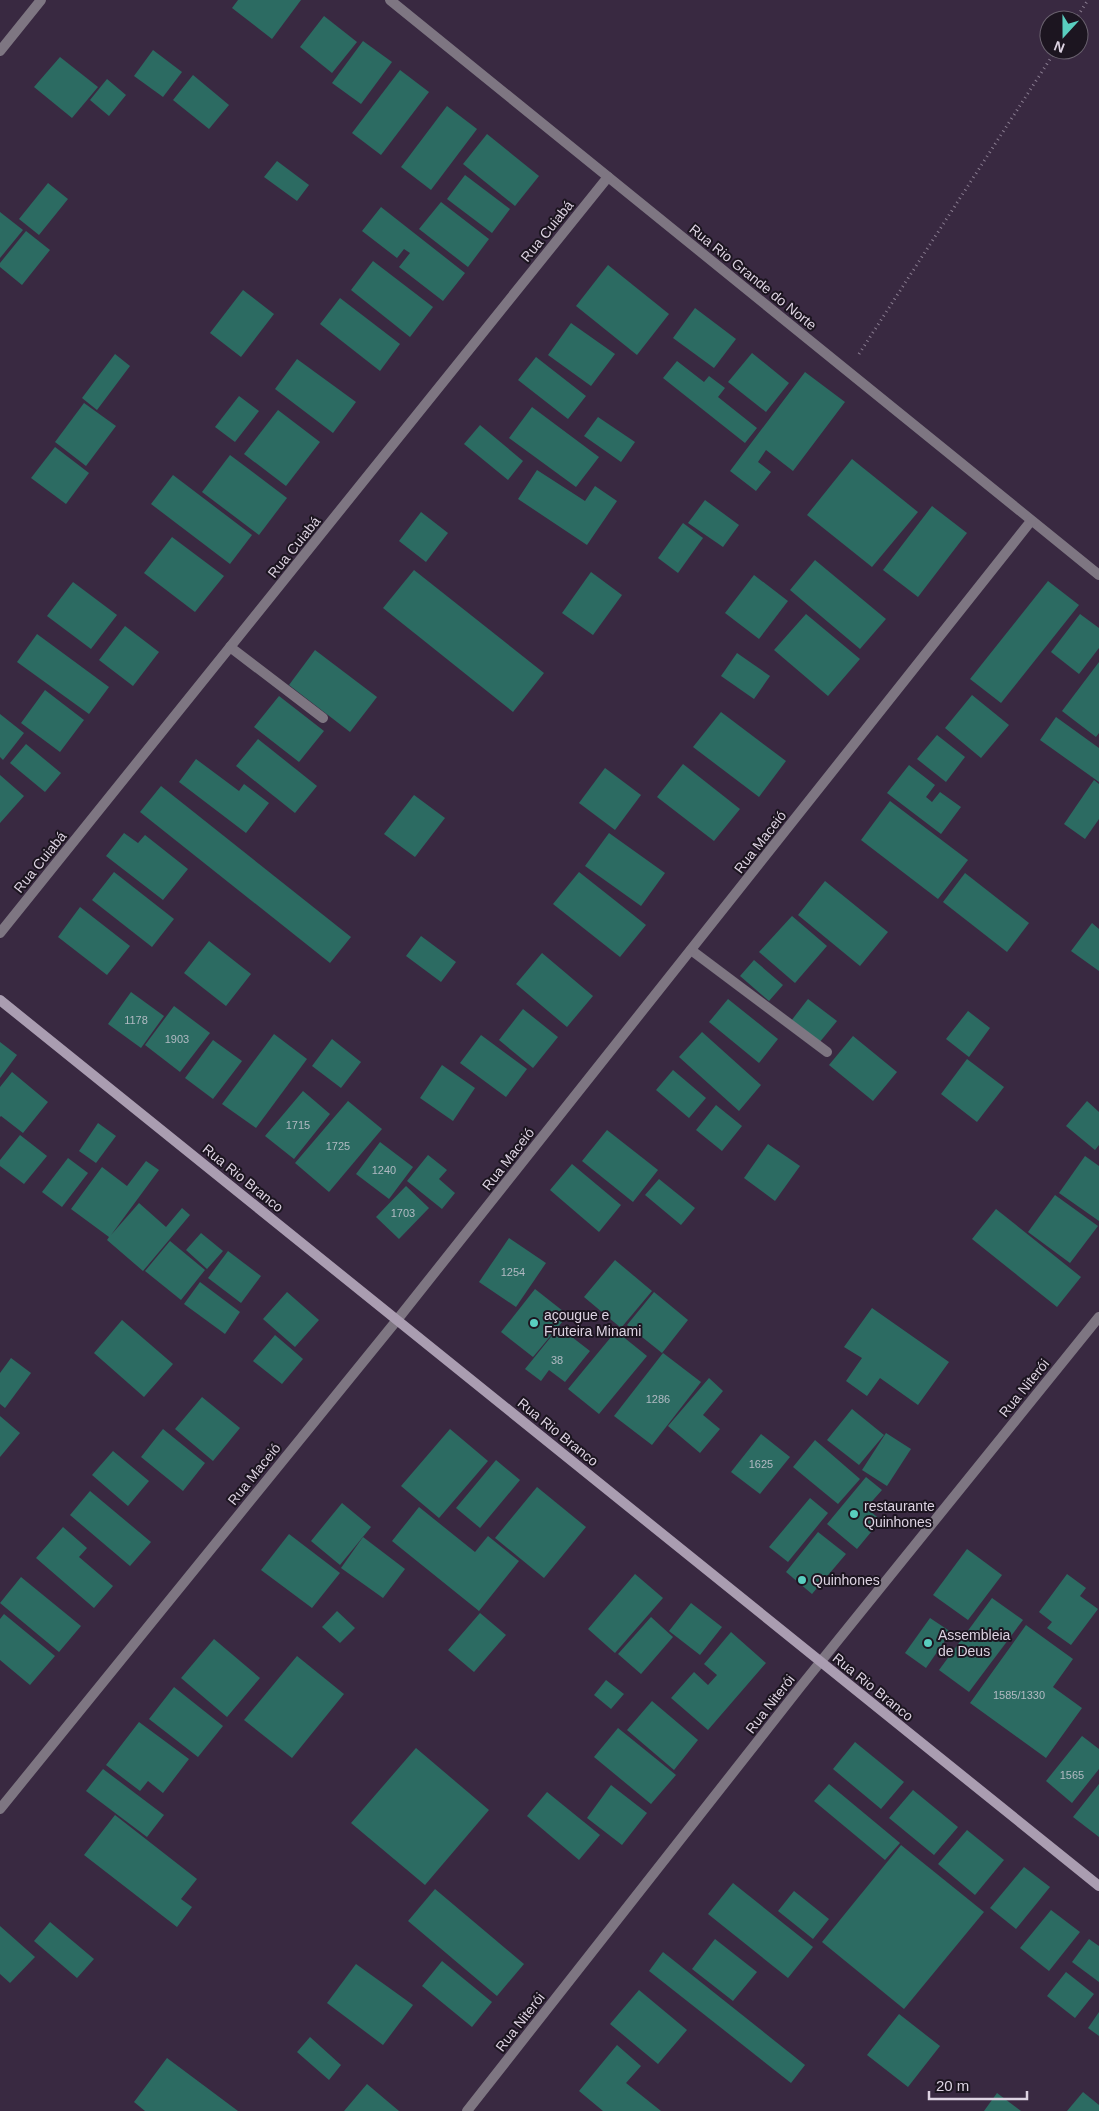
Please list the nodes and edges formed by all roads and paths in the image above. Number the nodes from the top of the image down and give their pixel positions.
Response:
1 (41, 0) edge
2 (390, 0) edge
3 (0, 51) edge
4 (1050, 60) edge
5 (608, 177) junction
6 (848, 372) junction
7 (1031, 521) junction
8 (1099, 575) edge
9 (230, 647) junction
10 (323, 718) dead end
11 (0, 933) edge
12 (691, 950) junction
13 (0, 1000) edge
14 (828, 1052) dead end
15 (1099, 1317) edge
16 (397, 1320) junction
17 (821, 1662) junction
18 (1, 1805) edge
19 (1099, 1886) edge
20 (467, 2111) edge

1 - 3 street
2 - 5 street, Rua Rio Grande do Norte
4 - 6 path
5 - 6 street, Rua Rio Grande do Norte
5 - 9 street, Rua Cuiabá
6 - 7 street, Rua Rio Grande do Norte
7 - 8 street, Rua Rio Grande do Norte
7 - 12 street, Rua Maceió
9 - 10 street
9 - 11 street, Rua Cuiabá
12 - 14 street
12 - 16 street, Rua Maceió
13 - 16 street, Rua Rio Branco
15 - 17 street, Rua Niterói
16 - 17 street, Rua Rio Branco
16 - 18 street, Rua Maceió
17 - 19 street, Rua Rio Branco
17 - 20 street, Rua Niterói

